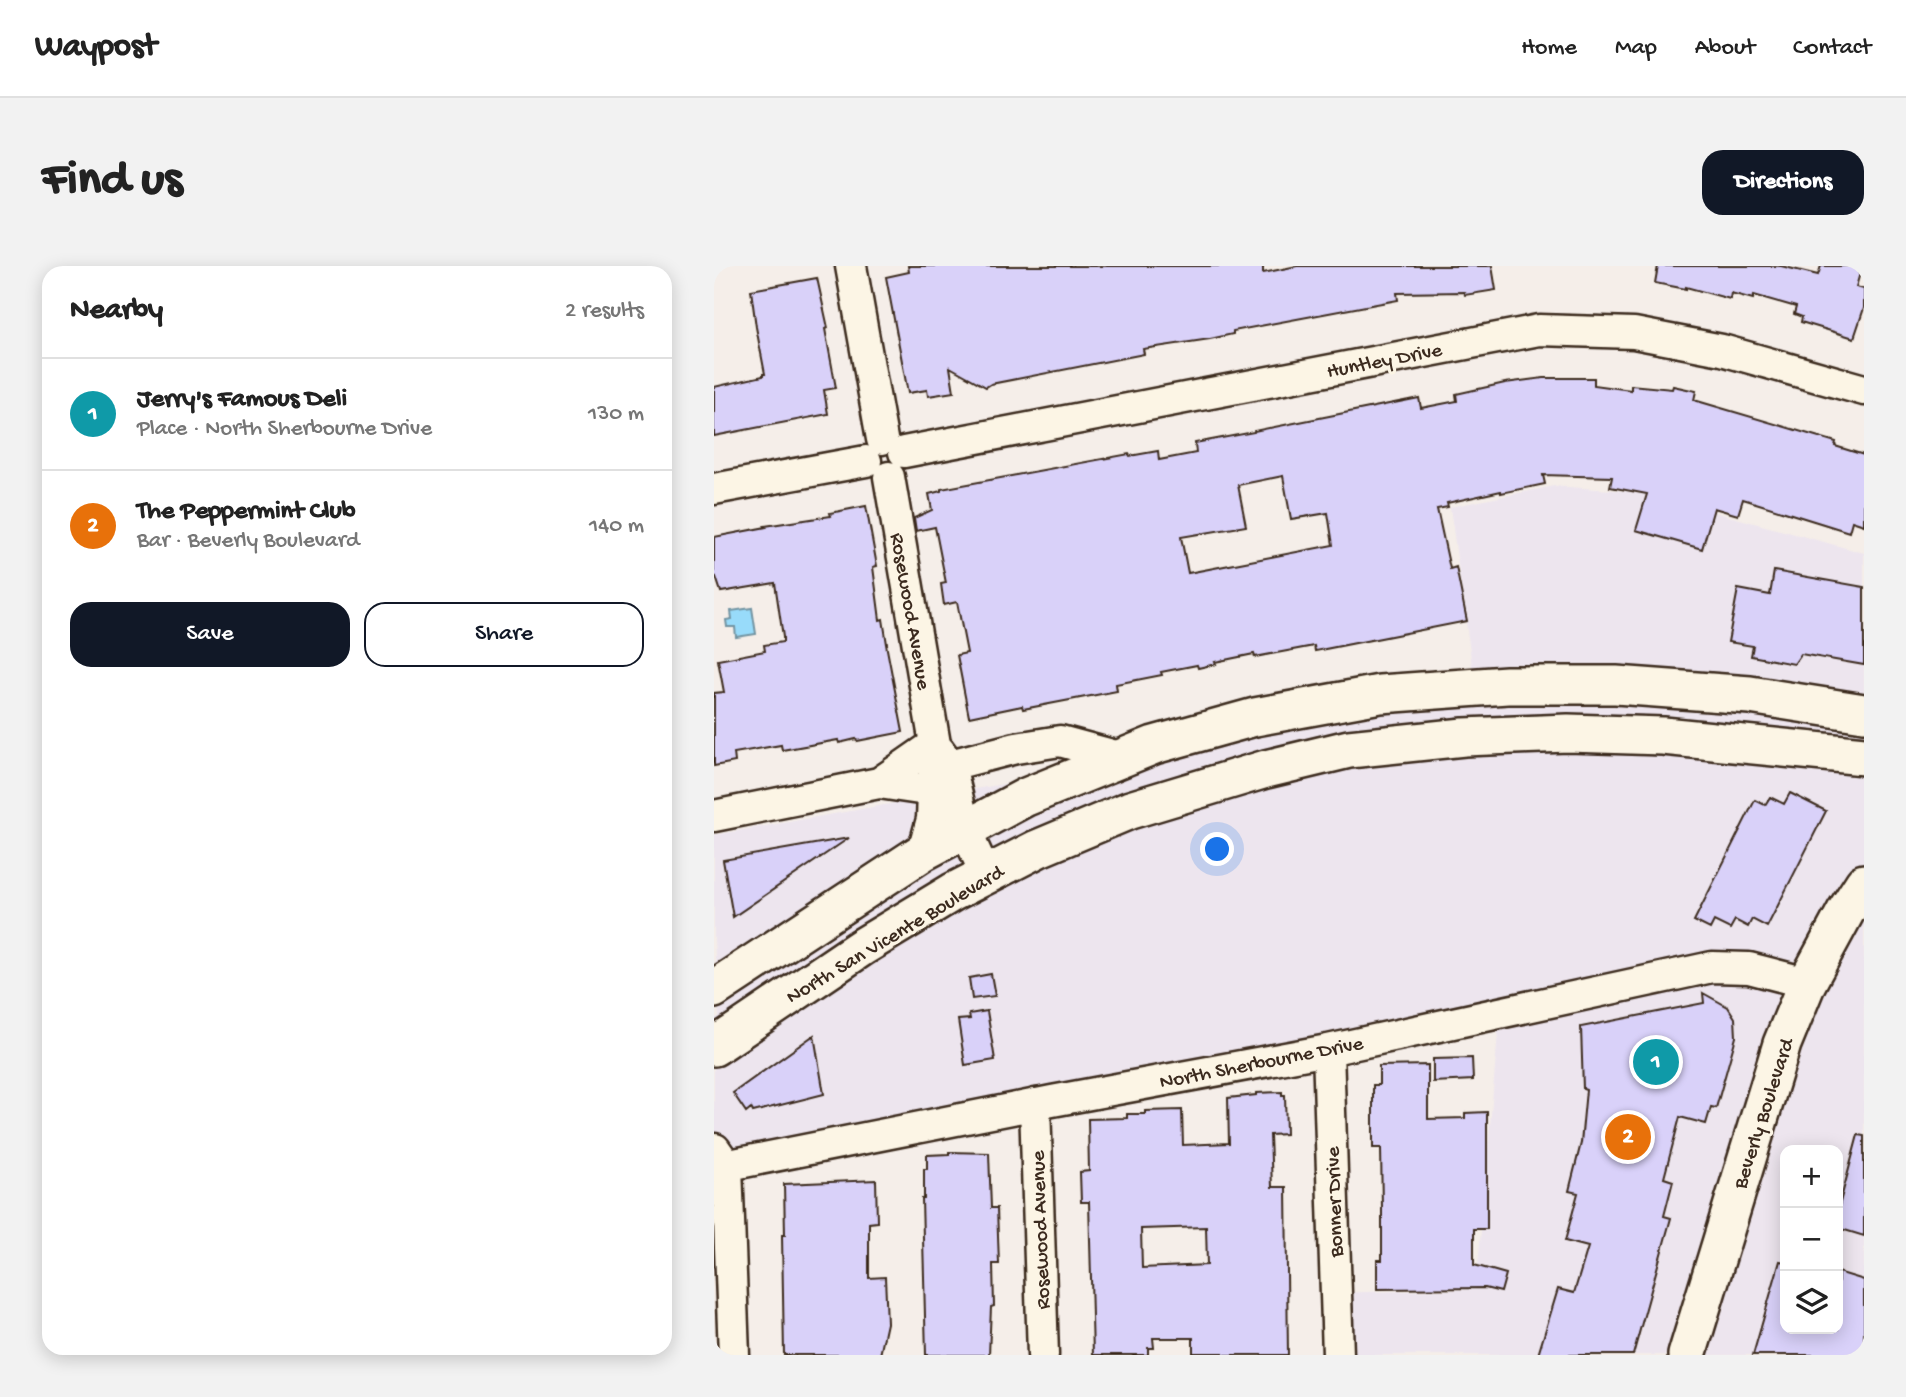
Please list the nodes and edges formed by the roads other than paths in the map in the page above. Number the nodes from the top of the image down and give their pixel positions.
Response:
1 (851, 266) edge
2 (1864, 390) edge
3 (885, 457) junction
4 (714, 489) edge
5 (1864, 713) edge
6 (942, 754) junction
7 (1864, 756) edge
8 (1123, 758) junction
9 (879, 783) junction
10 (933, 791) junction
11 (714, 816) edge
12 (965, 829) junction
13 (923, 852) junction
14 (986, 875) junction
15 (1864, 883) edge
16 (1807, 983) junction
17 (714, 989) edge
18 (714, 1047) edge
19 (1328, 1049) junction
20 (1035, 1104) junction
21 (718, 1160) edge
22 (733, 1355) edge
23 (1043, 1355) edge
24 (1338, 1355) edge
25 (1687, 1355) edge

1 - 3 street, Rosewood Avenue
2 - 3 street, Huntley Drive
3 - 4 street, Huntley Drive
3 - 6 street, Rosewood Avenue
5 - 8 main road
6 - 8 street
6 - 9 street
6 - 10 street, Rosewood Avenue
6 - 12 street, Rosewood Avenue
7 - 14 main road, North San Vicente Boulevard
8 - 12 main road
9 - 10 street
9 - 11 street
10 - 13 street, Rosewood Avenue
12 - 13 main road
12 - 14 street, Rosewood Avenue
13 - 17 main road
14 - 18 main road, North San Vicente Boulevard
15 - 16 main road, Beverly Boulevard
16 - 19 street, North Sherbourne Drive
16 - 25 main road, Beverly Boulevard
19 - 20 street, North Sherbourne Drive
19 - 24 street, Bonner Drive
20 - 21 street, North Sherbourne Drive
20 - 23 street, Rosewood Avenue
21 - 22 street

